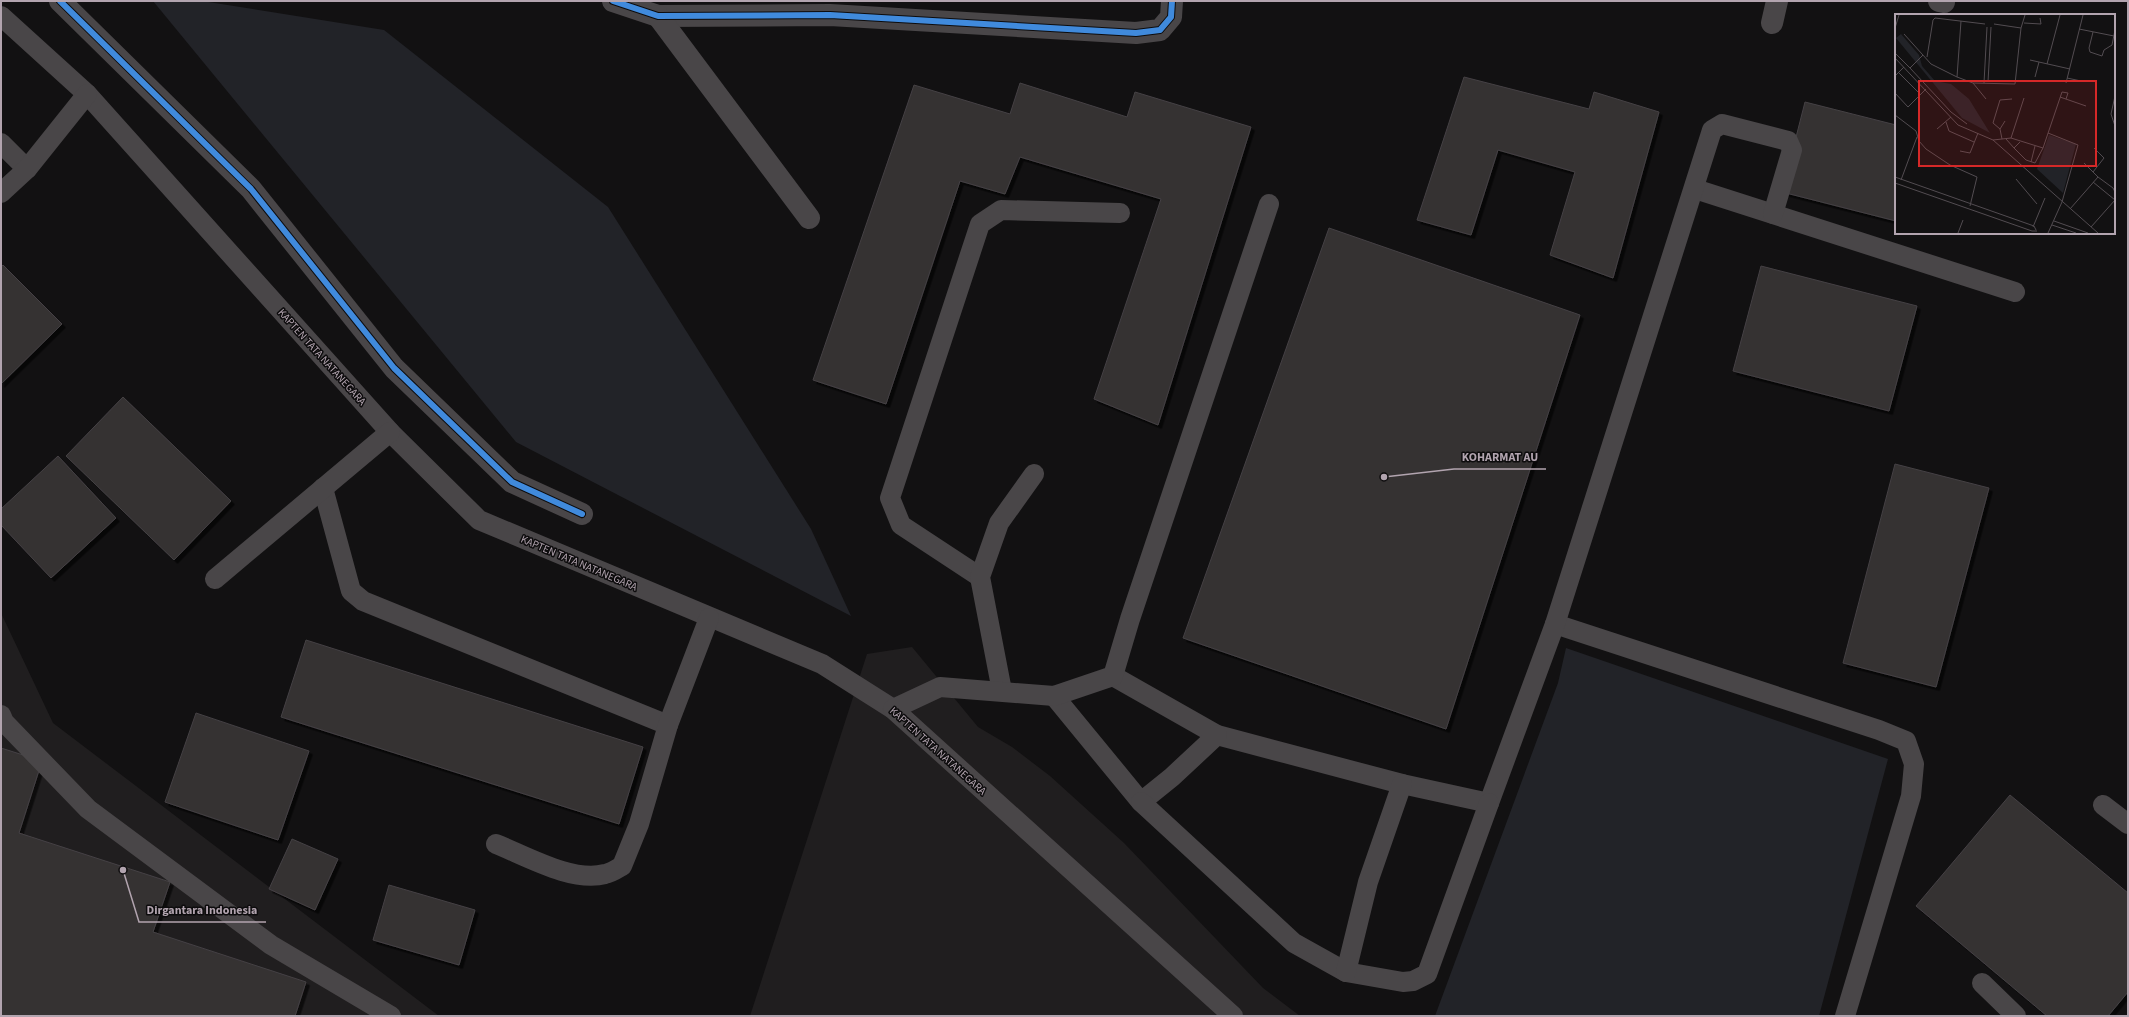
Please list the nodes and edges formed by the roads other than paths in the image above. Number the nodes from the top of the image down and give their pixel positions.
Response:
1 (60, 1) edge
2 (613, 1) edge
3 (1172, 1) edge
4 (1777, 1) edge
5 (780, 8) edge
6 (831, 8) edge
7 (1, 16) edge
8 (658, 16) junction
9 (1772, 23) dead end
10 (87, 94) junction
11 (1, 143) edge
12 (27, 169) junction
13 (1695, 189) junction
14 (1, 193) edge
15 (1269, 204) dead end
16 (1120, 213) dead end
17 (1773, 214) junction
18 (809, 218) dead end
19 (2015, 292) dead end
20 (390, 432) junction
21 (1034, 474) dead end
22 (323, 488) junction
23 (582, 514) dead end
24 (980, 577) junction
25 (215, 579) dead end
26 (709, 618) junction
27 (1555, 624) junction
28 (1113, 676) junction
29 (1002, 691) junction
30 (1054, 696) junction
31 (892, 709) junction
32 (1, 715) edge
33 (668, 725) junction
34 (1217, 734) junction
35 (1402, 784) junction
36 (1141, 802) junction
37 (1489, 803) junction
38 (2102, 805) dead end
39 (2128, 824) edge
40 (496, 844) dead end
41 (1346, 972) junction
42 (1982, 983) dead end
43 (391, 1016) edge
44 (1233, 1016) edge
45 (1845, 1016) edge
46 (2016, 1016) edge

1 - 23 street
2 - 8 street
3 - 6 street
4 - 9 street
5 - 6 street
5 - 8 street
7 - 10 lane, KAPTEN TATA NATANEGARA
8 - 18 street
10 - 12 lane
10 - 20 lane, KAPTEN TATA NATANEGARA
11 - 12 lane
12 - 14 lane
13 - 17 lane
13 - 17 lane
13 - 27 lane
15 - 28 lane
16 - 24 lane
17 - 19 lane
20 - 22 lane
20 - 26 lane, KAPTEN TATA NATANEGARA
21 - 24 lane
22 - 25 lane
22 - 33 lane
24 - 29 lane
26 - 31 lane, KAPTEN TATA NATANEGARA
26 - 33 lane
27 - 37 lane
27 - 45 lane
28 - 30 lane
28 - 34 lane
29 - 30 lane
29 - 31 lane
30 - 36 lane
31 - 44 lane, KAPTEN TATA NATANEGARA
32 - 43 lane
33 - 40 lane
34 - 35 lane
34 - 36 lane
35 - 37 lane
35 - 41 lane
36 - 41 lane
37 - 41 lane
38 - 39 lane
42 - 46 lane

